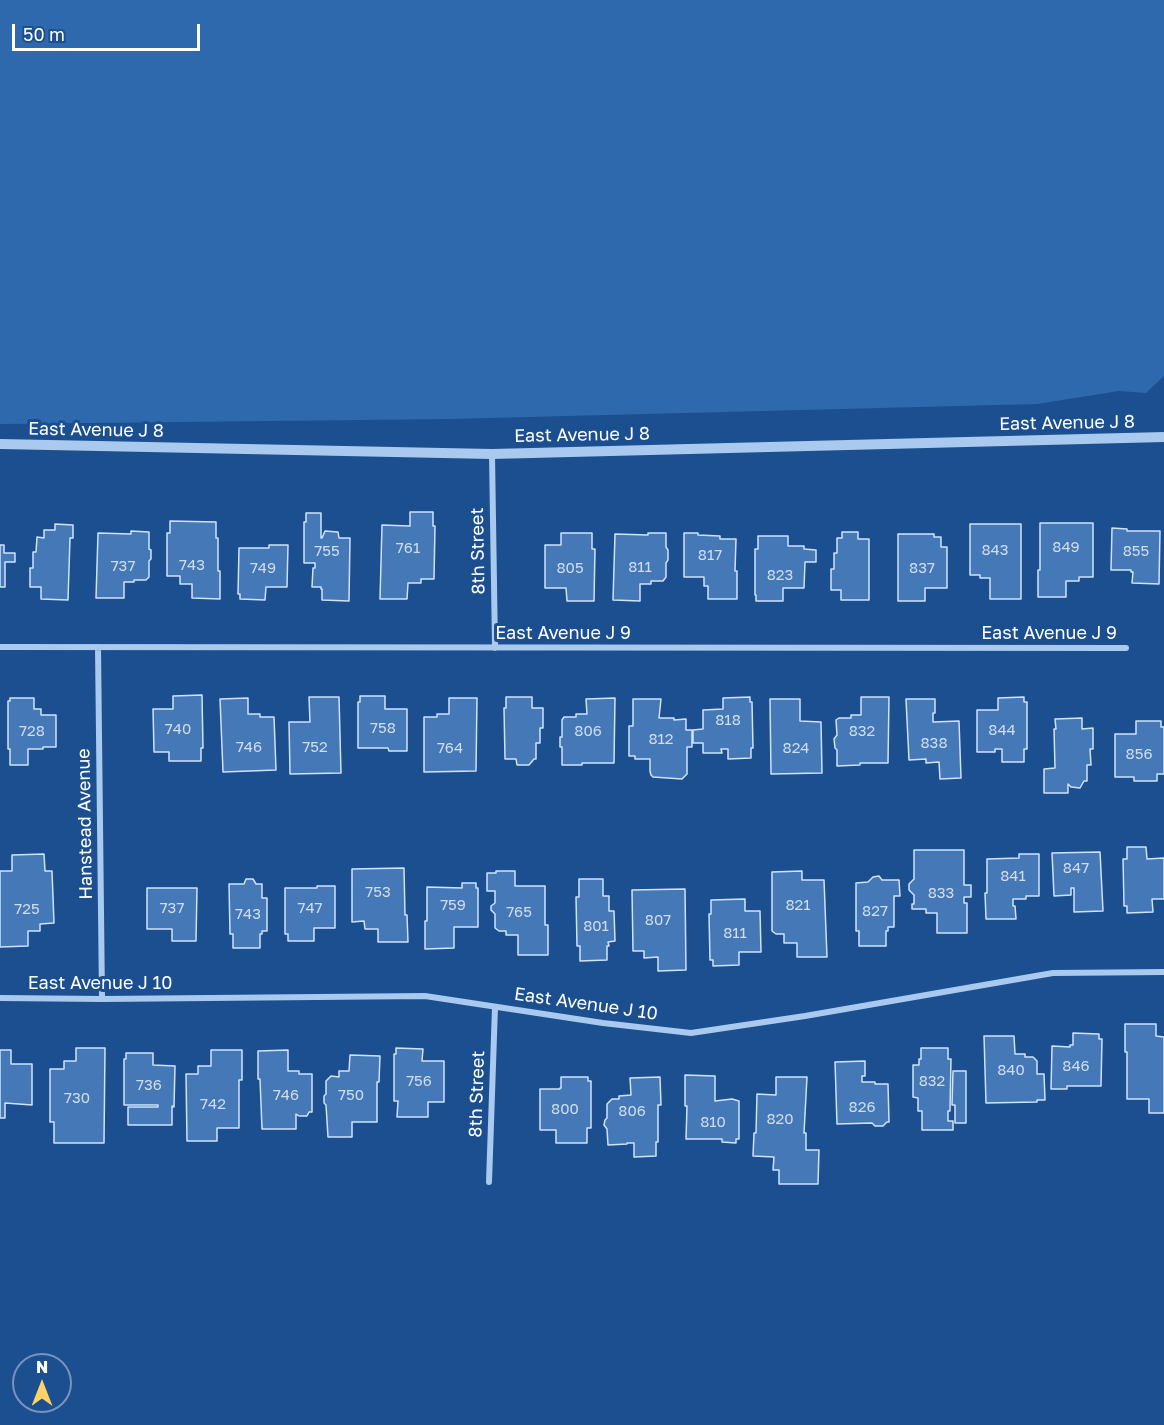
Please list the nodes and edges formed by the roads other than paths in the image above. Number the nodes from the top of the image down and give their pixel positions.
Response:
1 (1164, 437) edge
2 (0, 444) edge
3 (492, 454) junction
4 (0, 647) edge
5 (98, 647) junction
6 (495, 648) junction
7 (1126, 648) dead end
8 (1164, 972) edge
9 (0, 998) edge
10 (102, 999) junction
11 (495, 1007) junction
12 (489, 1182) dead end

1 - 3 street, East Avenue J 8
2 - 3 street, East Avenue J 8
3 - 6 street, 8th Street
4 - 5 street, East Avenue J 9
5 - 6 street, East Avenue J 9
5 - 10 street, Hanstead Avenue
6 - 7 street, East Avenue J 9
8 - 11 street, East Avenue J 10
9 - 10 street, East Avenue J 10
10 - 11 street, East Avenue J 10
11 - 12 street, 8th Street

